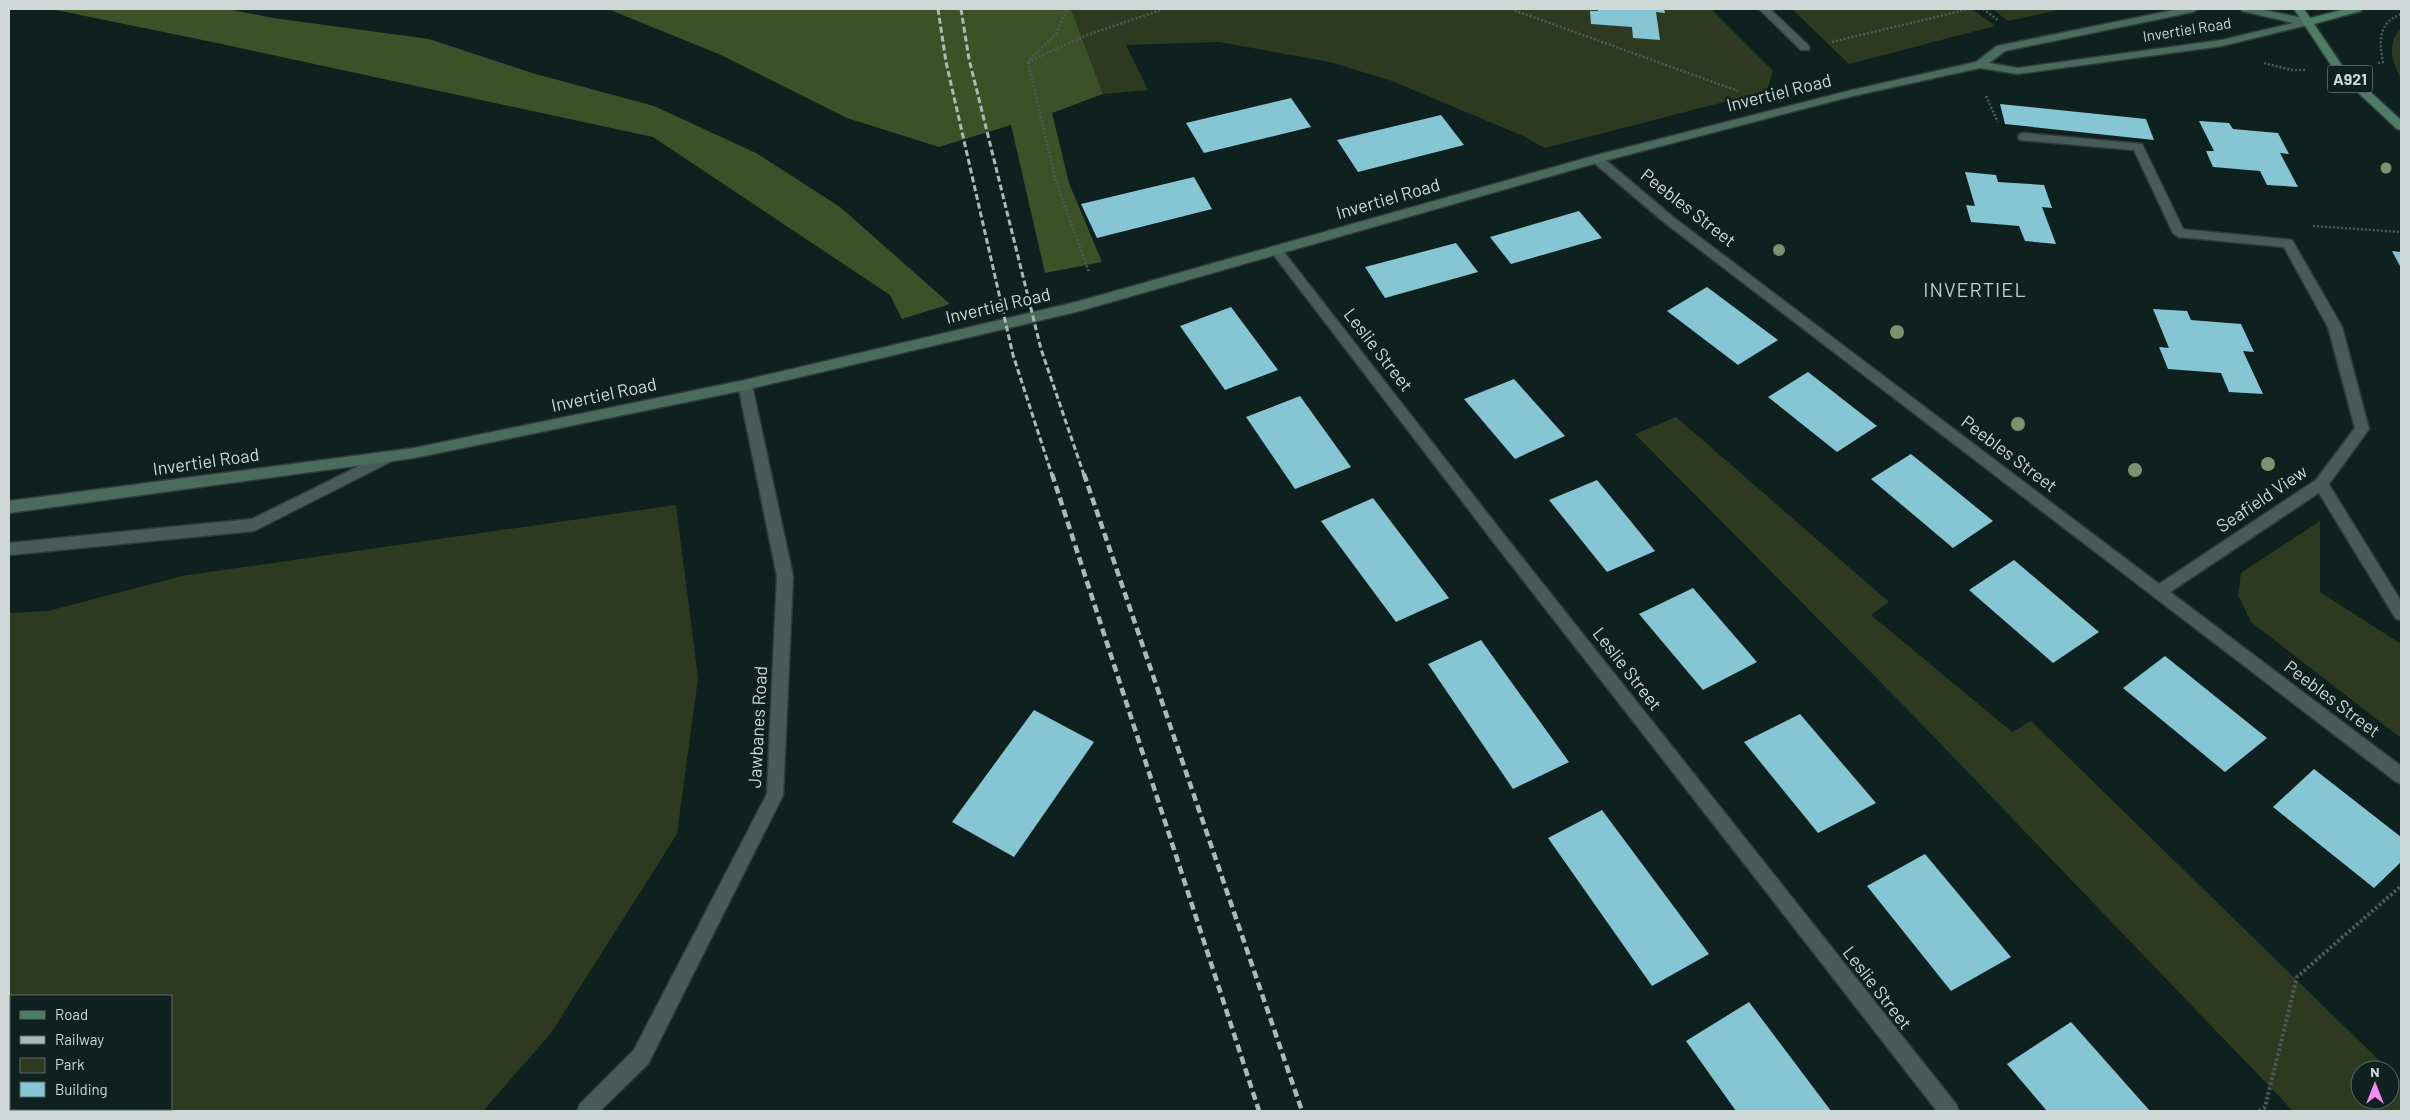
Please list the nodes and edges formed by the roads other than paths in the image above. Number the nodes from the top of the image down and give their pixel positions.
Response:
1 (1764, 9) edge
2 (2193, 9) edge
3 (2246, 9) edge
4 (2299, 9) edge
5 (2357, 9) edge
6 (2308, 22) junction
7 (1805, 48) road end
8 (1974, 66) junction
9 (2401, 126) edge
10 (2024, 137) road end
11 (1597, 159) junction
12 (1276, 250) junction
13 (745, 386) junction
14 (389, 456) junction
15 (2321, 484) junction
16 (9, 507) edge
17 (9, 549) edge
18 (2160, 591) junction
19 (2401, 614) edge
20 (2401, 776) edge
21 (587, 1111) edge
22 (1949, 1111) edge

1 - 7 street
2 - 8 main road, Invertiel Road
3 - 6 main road
4 - 6 main road, A921
5 - 6 main road
6 - 8 main road, Invertiel Road
6 - 9 main road, A921
8 - 11 main road, Invertiel Road
10 - 15 street, Seafield View
11 - 12 main road, Invertiel Road
11 - 18 street, Peebles Street
12 - 13 main road, Invertiel Road
12 - 22 street, Leslie Street
13 - 14 main road, Invertiel Road
13 - 21 street, Jawbanes Road
14 - 16 main road, Invertiel Road
14 - 17 street
15 - 18 street, Seafield View
15 - 19 street
18 - 20 street, Peebles Street

